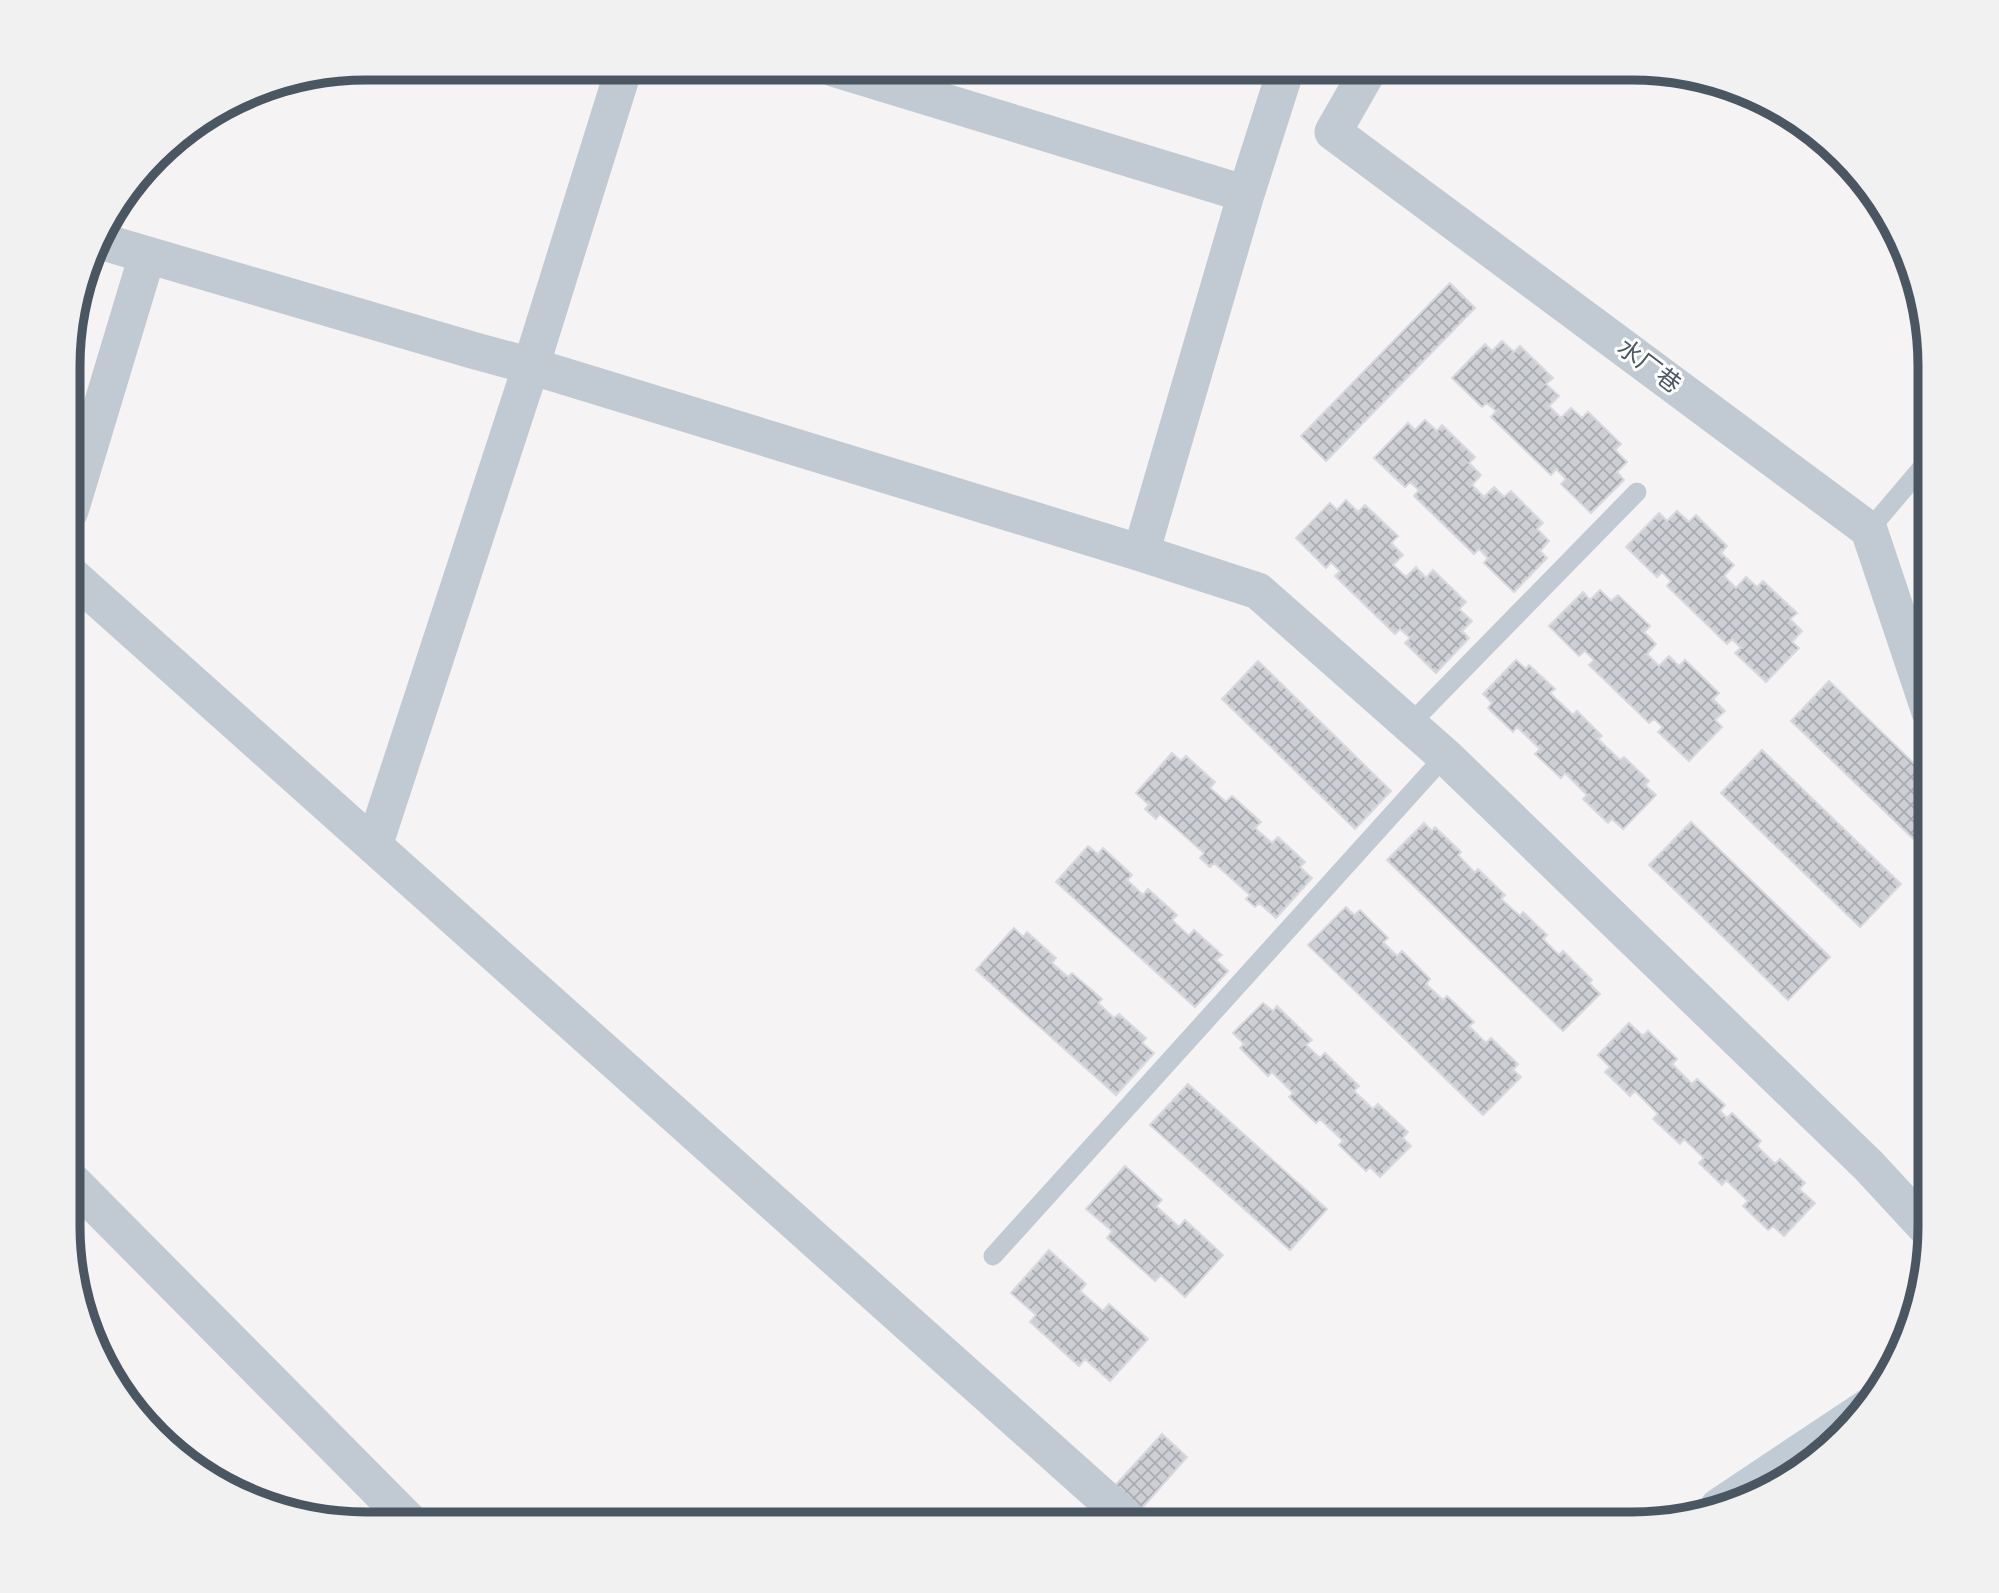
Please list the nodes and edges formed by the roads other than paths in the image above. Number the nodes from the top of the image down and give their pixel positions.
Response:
1 (620, 80) edge
2 (872, 80) edge
3 (1282, 80) edge
4 (1363, 80) edge
5 (1246, 194) junction
6 (109, 243) edge
7 (147, 256) junction
8 (531, 366) junction
9 (1918, 472) edge
10 (80, 481) edge
11 (1637, 492) dead end
12 (1869, 530) junction
13 (1141, 552) junction
14 (80, 583) edge
15 (1918, 676) edge
16 (1410, 724) junction
17 (1445, 756) junction
18 (374, 846) junction
19 (80, 1189) edge
20 (1918, 1220) edge
21 (993, 1256) dead end
22 (1832, 1432) edge
23 (1745, 1489) edge
24 (400, 1512) edge
25 (1121, 1512) edge

1 - 8 street
2 - 5 street
3 - 5 street
4 - 12 street, 水厂巷
5 - 13 street
6 - 7 street
7 - 8 street
7 - 10 street
8 - 13 street
8 - 18 street
9 - 12 lane
11 - 16 lane
12 - 15 street
13 - 16 street
14 - 18 street
16 - 17 street
17 - 20 street
17 - 21 lane
18 - 25 street
19 - 24 street
22 - 23 main road

